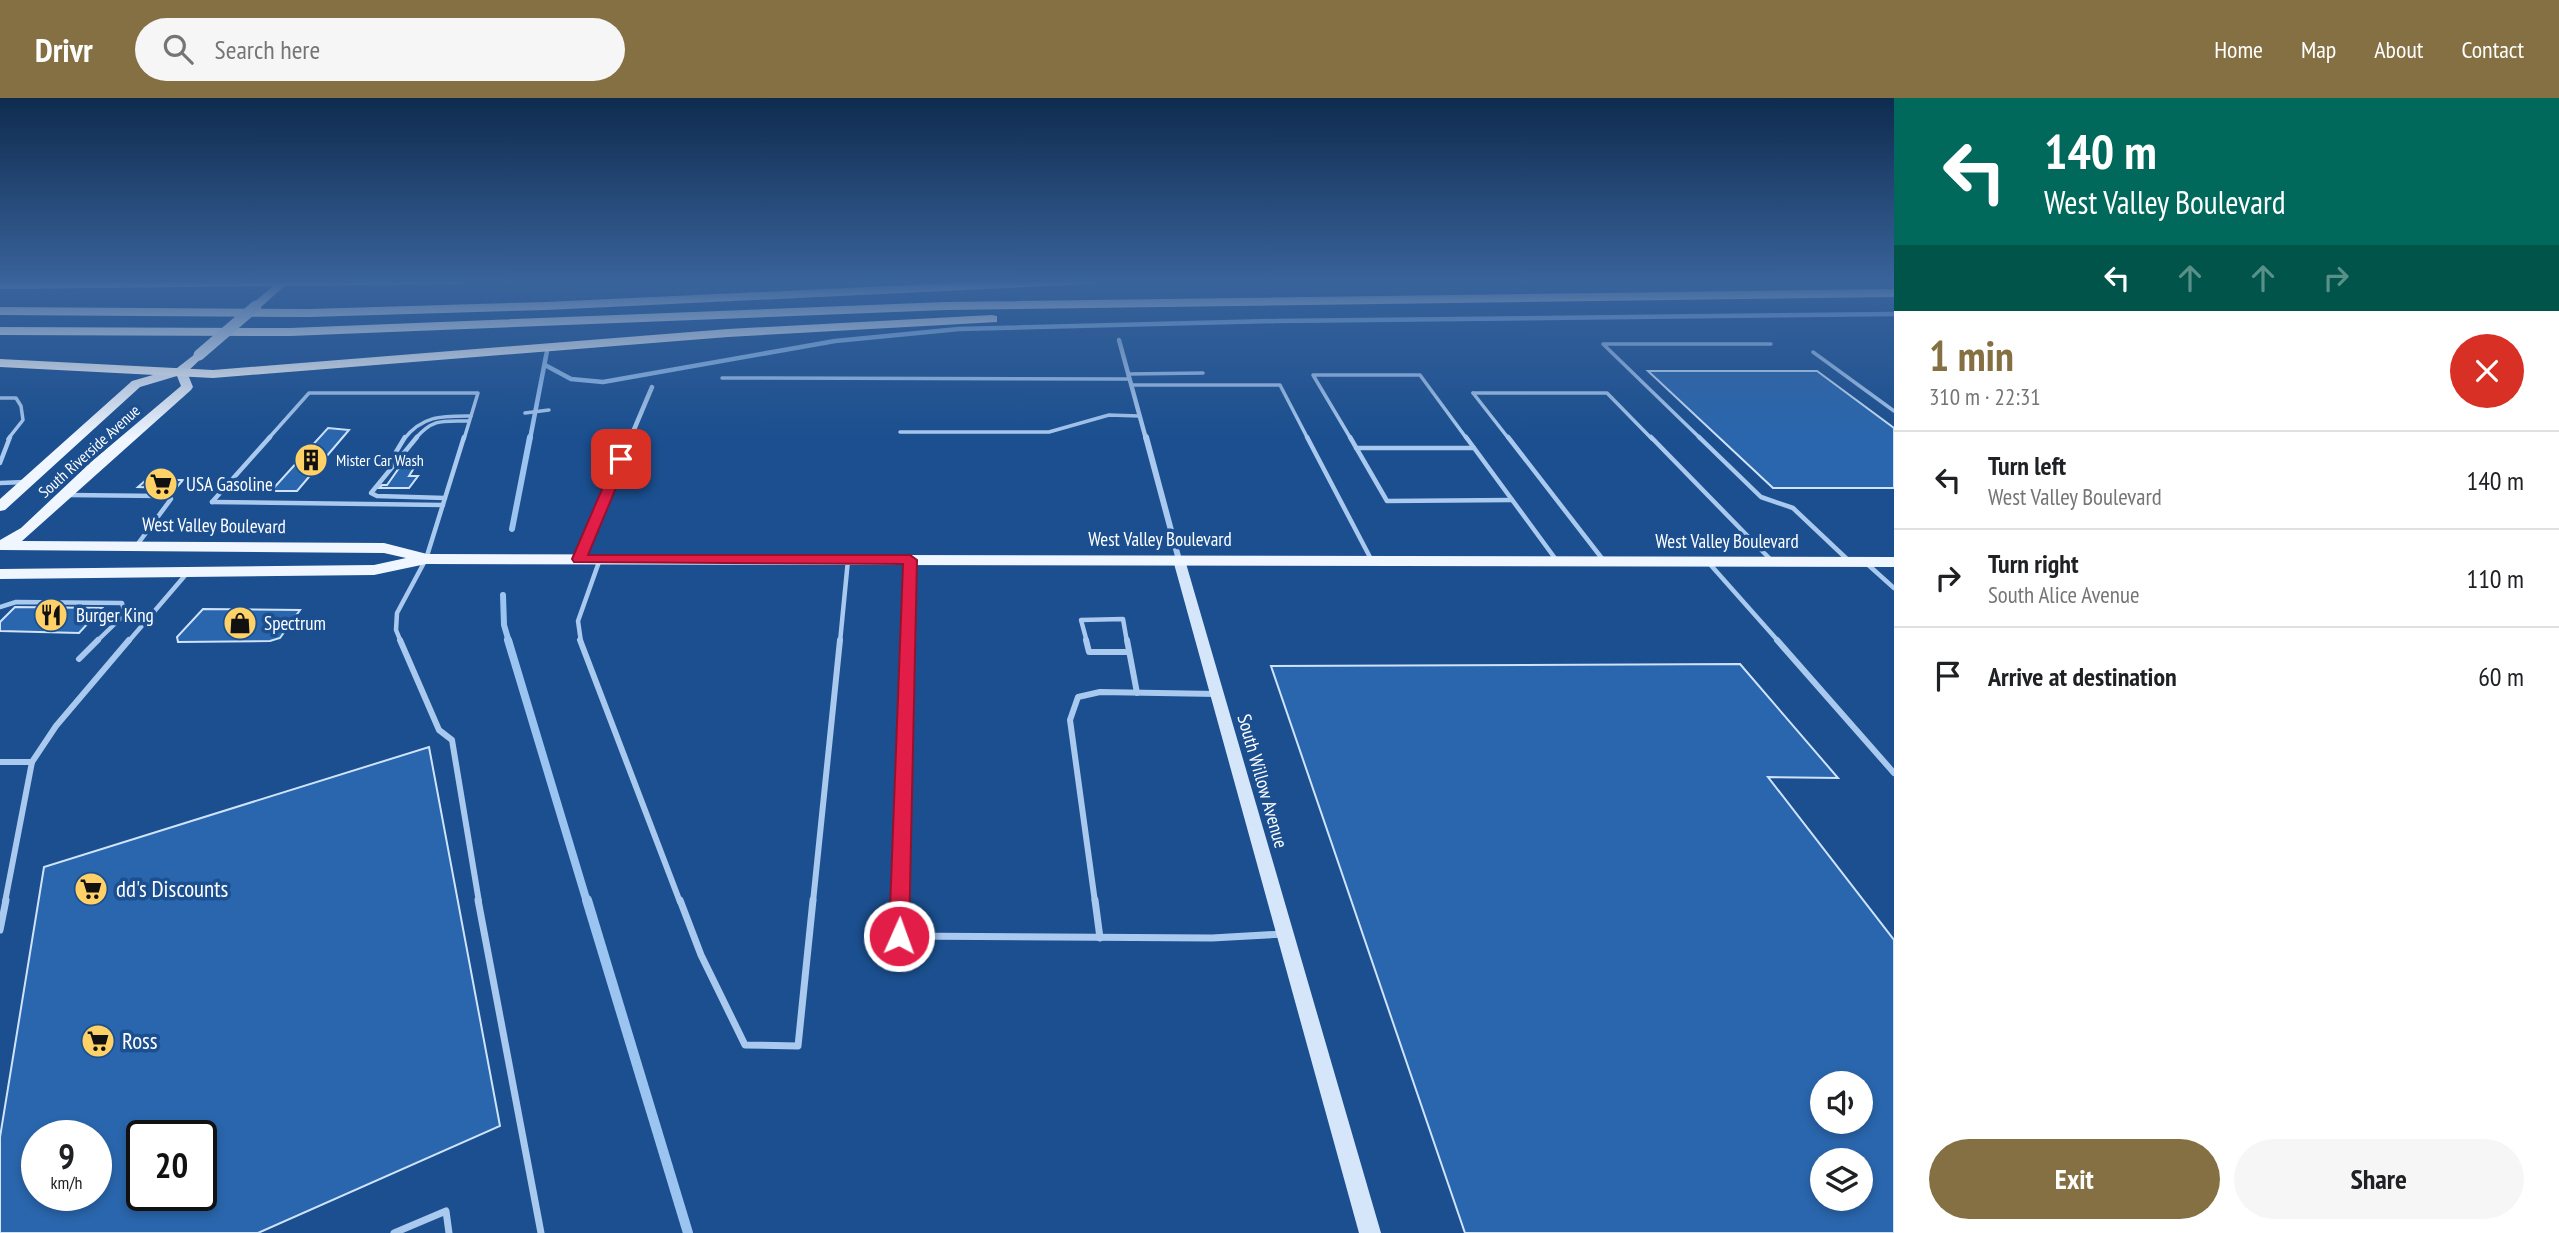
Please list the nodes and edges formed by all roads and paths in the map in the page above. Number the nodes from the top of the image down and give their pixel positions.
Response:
1 (225, 333) edge
2 (730, 333) edge
3 (1118, 340) dead end
4 (1771, 344) dead end
5 (1813, 352) dead end
6 (0, 363) edge
7 (181, 371) junction
8 (1203, 373) dead end
9 (722, 379) dead end
10 (1129, 379) junction
11 (652, 387) dead end
12 (0, 398) edge
13 (549, 410) dead end
14 (1894, 411) edge
15 (525, 413) dead end
16 (1139, 416) junction
17 (470, 418) junction
18 (900, 432) dead end
19 (1356, 448) junction
20 (1474, 448) junction
21 (2, 456) edge
22 (0, 463) edge
23 (393, 465) junction
24 (29, 482) junction
25 (0, 483) edge
26 (68, 495) junction
27 (445, 498) junction
28 (1512, 500) junction
29 (443, 505) junction
30 (0, 507) edge
31 (137, 545) junction
32 (2, 547) edge
33 (426, 559) junction
34 (579, 559) junction
35 (600, 559) junction
36 (848, 559) junction
37 (910, 560) junction
38 (1178, 560) junction
39 (1372, 561) junction
40 (1557, 561) junction
41 (1604, 561) junction
42 (1708, 562) junction
43 (1772, 562) junction
44 (1858, 562) junction
45 (1894, 562) edge
46 (188, 572) junction
47 (0, 574) edge
48 (1894, 588) edge
49 (0, 607) edge
50 (1129, 652) junction
51 (79, 659) dead end
52 (1137, 693) junction
53 (1217, 694) junction
54 (0, 762) edge
55 (32, 762) junction
56 (1894, 773) edge
57 (0, 930) edge
58 (1285, 934) junction
59 (1100, 938) junction
60 (394, 1233) edge
61 (450, 1233) edge
62 (541, 1233) edge
63 (1370, 1233) edge

1 - 7 main road, South Riverside Avenue, bridge
2 - 7 highway
3 - 10 street, South Willow Avenue
4 - 44 lane
5 - 14 lane
6 - 7 highway
7 - 24 main road, South Riverside Avenue
7 - 26 main road, South Riverside Avenue
8 - 10 lane
9 - 10 lane
10 - 16 street, South Willow Avenue
10 - 39 lane
11 - 34 street
12 - 21 lane
13 - 15 lane
16 - 18 lane
16 - 38 street, South Willow Avenue
17 - 23 lane
17 - 23 lane
17 - 27 lane
17 - 29 lane
19 - 20 lane
19 - 20 lane
19 - 28 lane
20 - 28 lane
21 - 22 lane
23 - 27 lane
24 - 25 lane
24 - 30 main road, South Riverside Avenue
26 - 31 lane
26 - 32 main road, South Riverside Avenue
27 - 29 lane
28 - 40 lane
29 - 33 lane
31 - 32 main road, West Valley Boulevard
31 - 33 main road, West Valley Boulevard
33 - 34 main road, West Valley Boulevard
33 - 46 main road, West Valley Boulevard
33 - 62 lane
34 - 35 main road, West Valley Boulevard
35 - 36 main road, West Valley Boulevard
35 - 36 lane
36 - 37 main road, West Valley Boulevard
37 - 38 main road, West Valley Boulevard
37 - 59 lane
38 - 39 main road, West Valley Boulevard
38 - 53 street, South Willow Avenue
39 - 40 main road, West Valley Boulevard
40 - 41 main road, West Valley Boulevard
41 - 42 main road, West Valley Boulevard
41 - 43 lane
42 - 43 main road, West Valley Boulevard
42 - 56 lane
43 - 44 main road, West Valley Boulevard
44 - 45 main road, West Valley Boulevard
44 - 48 lane
46 - 47 main road, West Valley Boulevard
46 - 55 lane
49 - 51 lane
50 - 50 lane
50 - 52 lane
52 - 53 lane
52 - 59 lane
53 - 58 street, South Willow Avenue
54 - 55 lane
55 - 57 lane
58 - 59 lane
58 - 63 street, South Willow Avenue
60 - 61 lane

